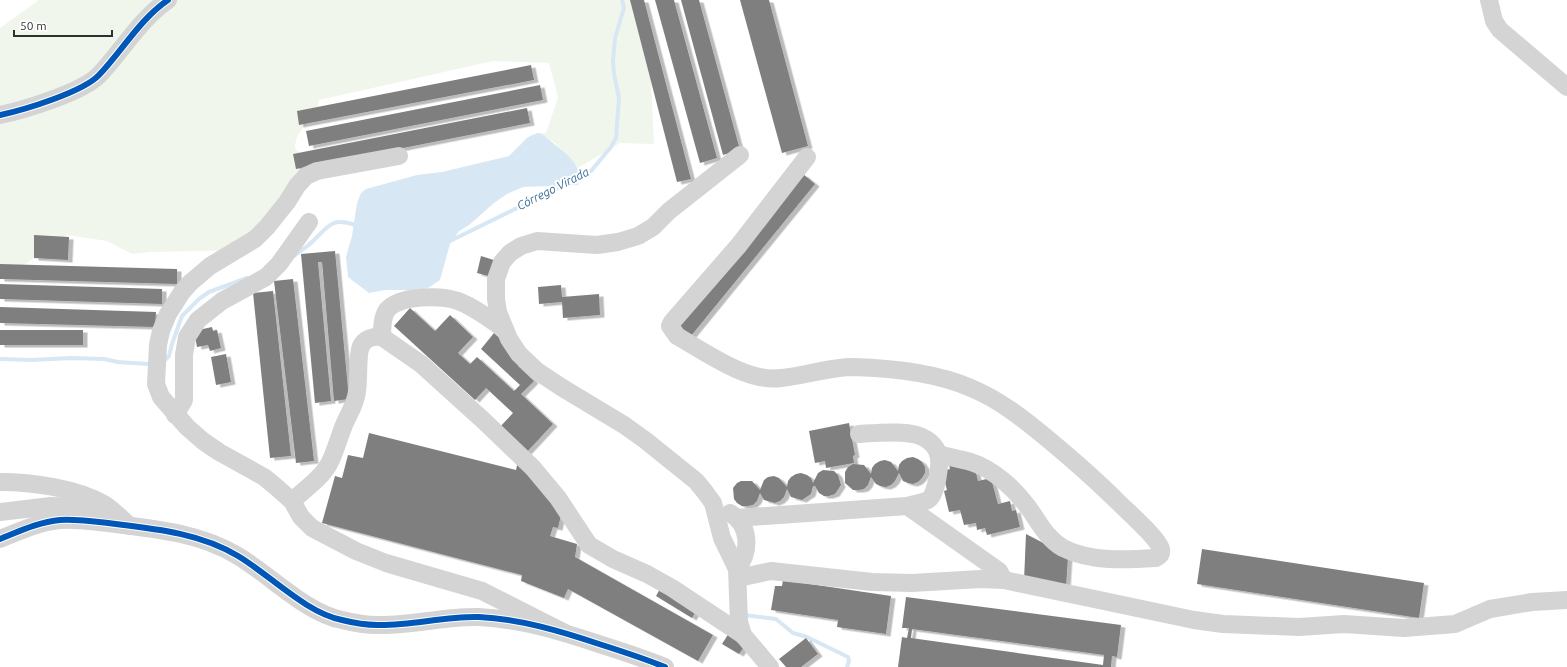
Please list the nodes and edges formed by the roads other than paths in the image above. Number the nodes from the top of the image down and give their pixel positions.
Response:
1 (168, 0) edge
2 (1489, 0) edge
3 (1567, 87) edge
4 (0, 115) edge
5 (740, 155) dead end
6 (399, 156) dead end
7 (807, 157) dead end
8 (310, 222) dead end
9 (504, 329) junction
10 (382, 337) junction
11 (175, 415) junction
12 (859, 434) dead end
13 (938, 454) junction
14 (0, 482) edge
15 (292, 501) junction
16 (713, 503) junction
17 (104, 505) junction
18 (907, 506) junction
19 (0, 512) edge
20 (738, 518) junction
21 (130, 526) junction
22 (0, 539) edge
23 (737, 573) junction
24 (1004, 580) junction
25 (1567, 600) edge
26 (565, 633) junction
27 (743, 635) junction
28 (665, 667) edge
29 (770, 667) edge

1 - 4 street
2 - 3 street
5 - 9 street
6 - 11 street
7 - 13 street
8 - 11 street
9 - 10 street
9 - 16 street
10 - 15 street
10 - 27 street
11 - 15 street
12 - 13 street
13 - 18 street
14 - 17 street
15 - 26 street
16 - 20 street
16 - 23 street
17 - 19 street
17 - 21 street
18 - 20 street
18 - 24 street
20 - 23 street
21 - 22 street
21 - 26 street
23 - 24 street
23 - 27 street
24 - 25 street
26 - 28 street
27 - 29 street

